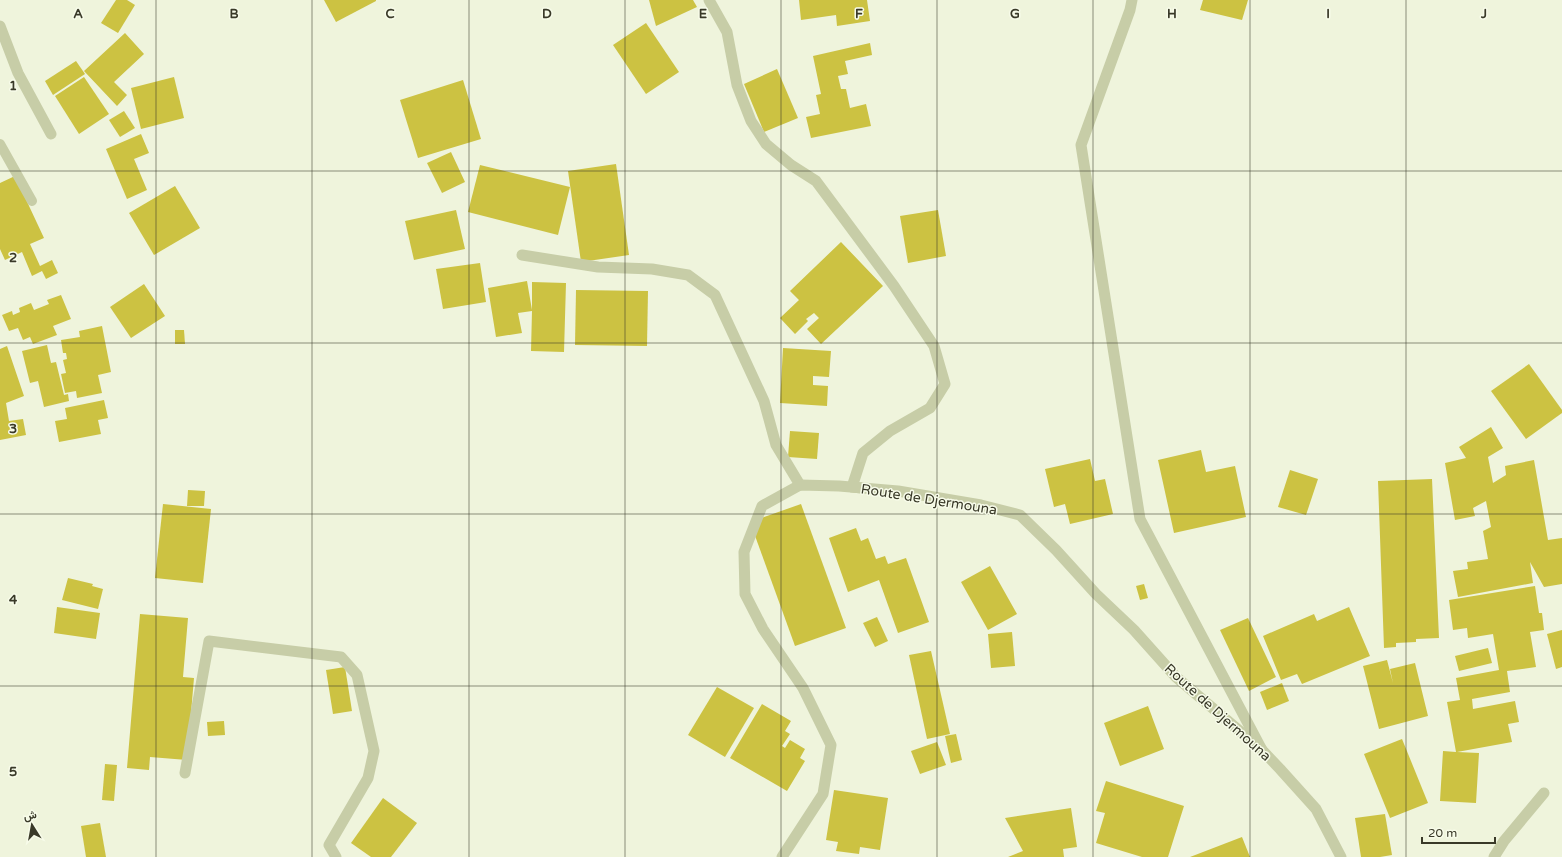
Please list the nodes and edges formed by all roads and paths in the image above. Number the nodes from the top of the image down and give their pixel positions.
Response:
1 (709, 0) edge
2 (1132, 0) edge
3 (0, 26) edge
4 (51, 134) dead end
5 (0, 144) edge
6 (32, 201) dead end
7 (522, 255) dead end
8 (800, 485) junction
9 (868, 489) junction
10 (1262, 750) junction
11 (185, 773) dead end
12 (1544, 794) dead end
13 (336, 857) edge
14 (782, 857) edge
15 (1341, 857) edge
16 (1494, 857) edge

1 - 9 street
2 - 10 street
3 - 4 street
5 - 6 lane
7 - 8 street
8 - 9 street, Route de Djermouna
8 - 14 street
9 - 10 street, Route de Djermouna
10 - 15 street, Route de Djermouna
11 - 13 street
12 - 16 street

